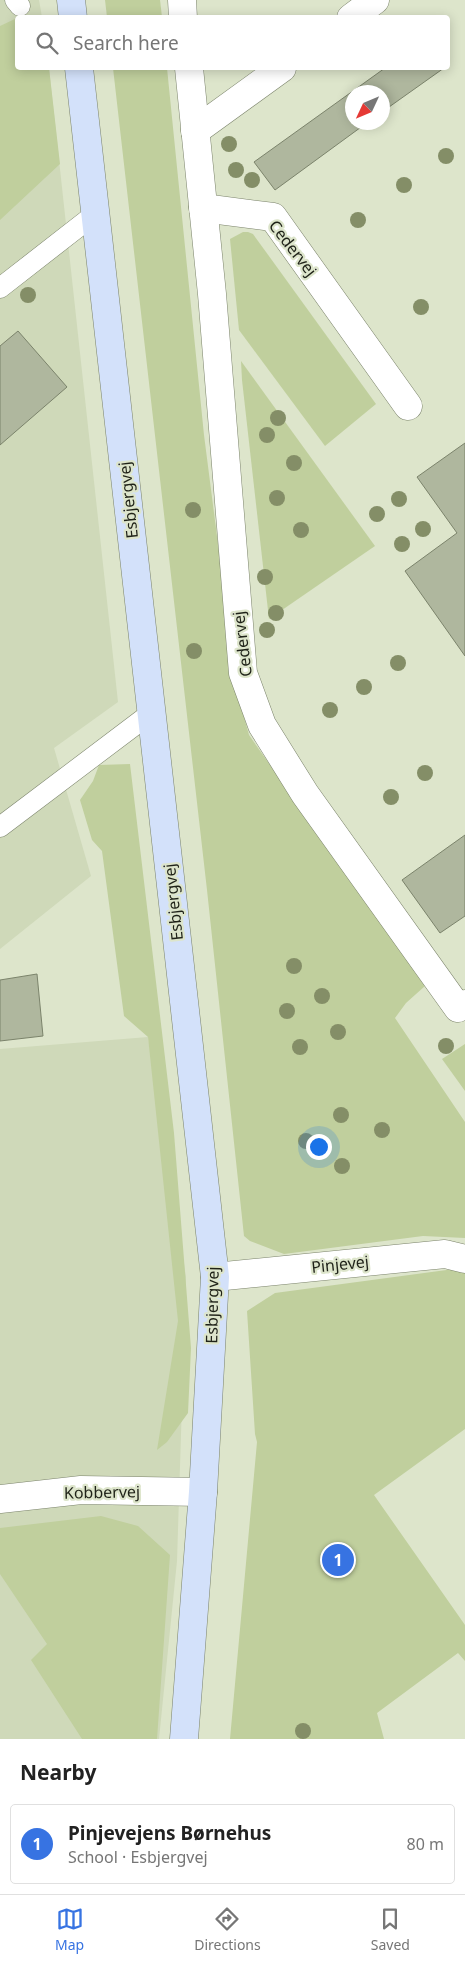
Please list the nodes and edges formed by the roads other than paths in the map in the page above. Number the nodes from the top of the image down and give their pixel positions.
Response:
1 (71, 0) edge
2 (182, 0) edge
3 (376, 0) edge
4 (73, 15) edge
5 (184, 15) edge
6 (355, 15) edge
7 (79, 70) edge
8 (189, 70) edge
9 (279, 70) edge
10 (195, 131) junction
11 (203, 208) junction
12 (95, 214) junction
13 (0, 288) edge
14 (408, 406) dead end
15 (152, 713) junction
16 (0, 827) edge
17 (465, 1004) edge
18 (465, 1259) edge
19 (215, 1277) junction
20 (203, 1492) junction
21 (0, 1499) edge
22 (184, 1739) edge

1 - 4 main road
2 - 5 street
3 - 6 street
7 - 12 main road, Esbjergvej
8 - 10 street, Cedervej
9 - 10 street
10 - 11 street, Cedervej
11 - 14 street, Cedervej
11 - 17 street, Cedervej
12 - 13 lane
12 - 15 main road, Esbjergvej
15 - 16 lane
15 - 19 main road, Esbjergvej
18 - 19 street, Pinjevej
19 - 20 main road, Esbjergvej
20 - 21 street, Kobbervej
20 - 22 main road, Esbjergvej

